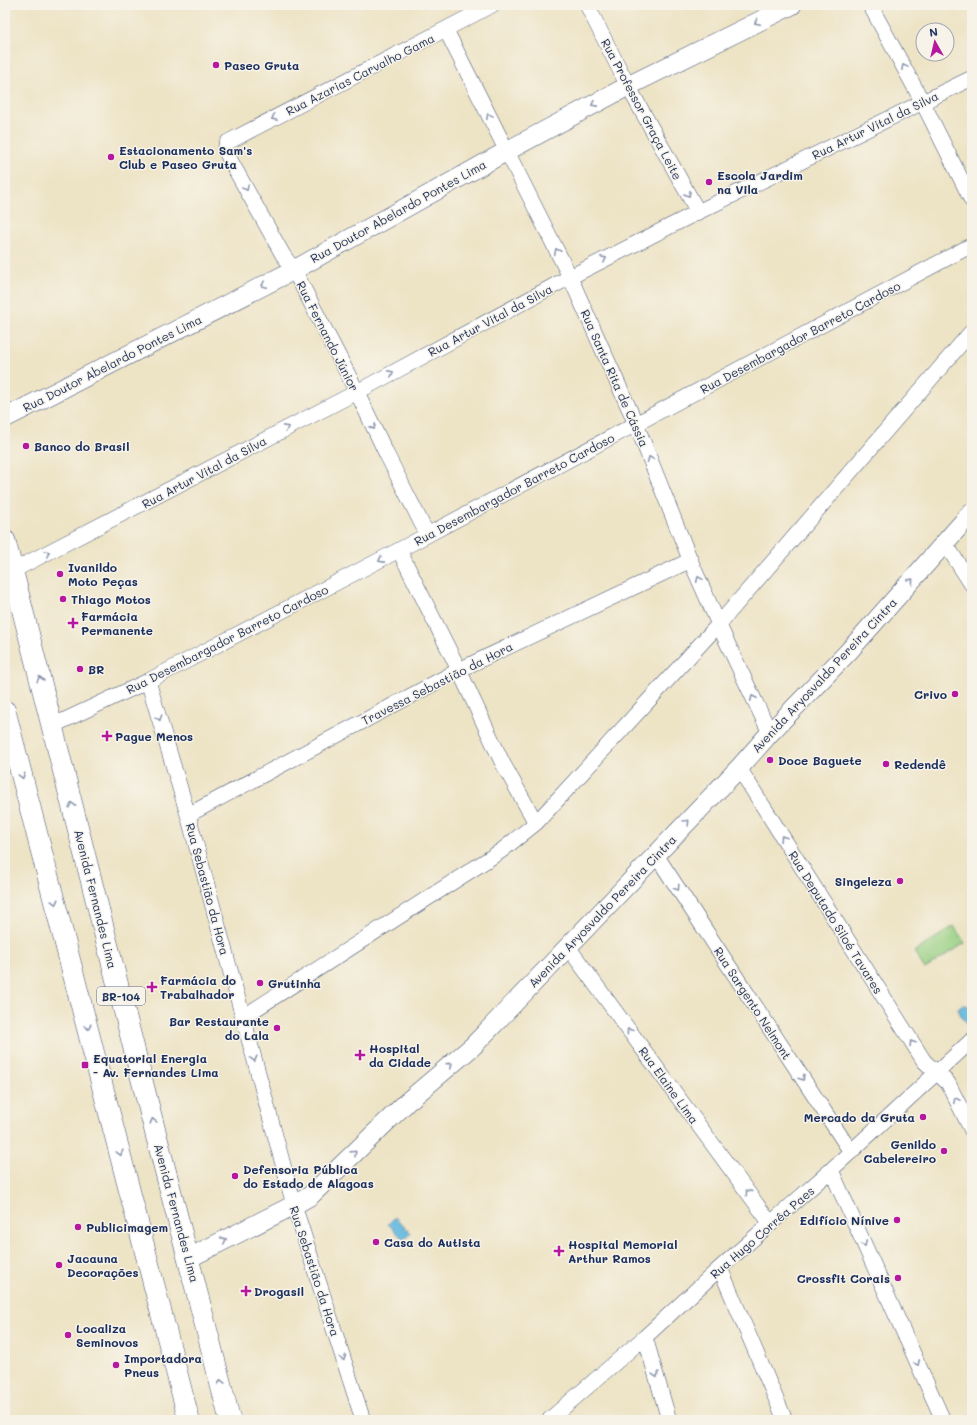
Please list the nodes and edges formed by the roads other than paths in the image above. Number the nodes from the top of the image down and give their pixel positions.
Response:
1 (492, 5) edge
2 (587, 5) edge
3 (792, 5) edge
4 (870, 5) edge
5 (446, 30) junction
6 (972, 78) edge
7 (628, 86) junction
8 (922, 101) junction
9 (228, 142) joint
10 (506, 151) junction
11 (972, 201) edge
12 (698, 212) junction
13 (972, 245) edge
14 (294, 270) junction
15 (570, 276) junction
16 (972, 331) edge
17 (357, 392) junction
18 (5, 418) edge
19 (636, 424) junction
20 (972, 512) edge
21 (427, 534) junction
22 (5, 541) edge
23 (945, 543) junction
24 (399, 550) junction
25 (691, 560) junction
26 (12, 571) junction
27 (972, 586) edge
28 (719, 624) junction
29 (459, 670) junction
30 (148, 681) junction
31 (5, 711) edge
32 (52, 726) junction
33 (770, 733) junction
34 (739, 768) junction
35 (188, 815) junction
36 (536, 823) junction
37 (656, 855) junction
38 (568, 947) junction
39 (243, 1017) junction
40 (972, 1040) edge
41 (937, 1072) junction
42 (972, 1131) edge
43 (850, 1152) junction
44 (831, 1170) junction
45 (294, 1205) junction
46 (771, 1224) junction
47 (189, 1258) junction
48 (720, 1268) junction
49 (645, 1337) junction
50 (189, 1420) edge
51 (230, 1420) edge
52 (363, 1420) edge
53 (548, 1420) edge
54 (669, 1420) edge
55 (785, 1420) edge
56 (943, 1420) edge

1 - 5 street, Rua Azarias Carvalho Gama
2 - 7 street, Rua Professor Graça Leite
3 -> 7 main road, Rua Doutor Abelardo Pontes Lima
8 -> 4 street
5 -> 9 street, Rua Azarias Carvalho Gama
10 -> 5 street, Rua Santa Rita de Cássia
6 - 8 street, Rua Artur Vital da Silva
7 -> 10 main road, Rua Doutor Abelardo Pontes Lima
7 -> 12 street, Rua Professor Graça Leite
8 - 11 street
8 - 12 street, Rua Artur Vital da Silva
9 -> 14 street, Rua Fernando Júnior
10 - 14 main road, Rua Doutor Abelardo Pontes Lima
15 -> 10 street, Rua Santa Rita de Cássia
15 -> 12 street, Rua Artur Vital da Silva
13 - 19 street, Rua Desembargador Barreto Cardoso
14 - 17 street, Rua Fernando Júnior
14 -> 18 main road, Rua Doutor Abelardo Pontes Lima
17 -> 15 street, Rua Artur Vital da Silva
15 - 19 street, Rua Santa Rita de Cássia
16 - 28 street
17 -> 21 street, Rua Fernando Júnior
26 -> 17 street, Rua Artur Vital da Silva
19 - 21 street, Rua Desembargador Barreto Cardoso
25 -> 19 street, Rua Santa Rita de Cássia
20 - 23 main road, Avenida Aryosvaldo Pereira Cintra
21 - 24 street, Rua Desembargador Barreto Cardoso
22 - 26 highway, Avenida Fernandes Lima / BR-104
23 - 27 street
33 -> 23 main road, Avenida Aryosvaldo Pereira Cintra
24 - 29 street
24 -> 30 street, Rua Desembargador Barreto Cardoso
28 -> 25 street, Rua Santa Rita de Cássia
25 - 29 street, Travessa Sebastião da Hora
32 -> 26 highway, Avenida Fernandes Lima / BR-104
33 -> 28 street, Rua Santa Rita de Cássia
28 - 36 street
29 - 35 street, Travessa Sebastião da Hora
29 - 36 street
30 - 32 street, Rua Desembargador Barreto Cardoso
30 -> 35 street, Rua Sebastião da Hora
31 -> 50 highway, BR-104
47 -> 32 highway, Avenida Fernandes Lima / BR-104
33 - 34 main road, Avenida Aryosvaldo Pereira Cintra
37 -> 34 main road, Avenida Aryosvaldo Pereira Cintra
41 -> 34 street, Rua Deputado Siloé Tavares
35 - 39 street, Rua Sebastião da Hora
36 - 39 street
37 - 38 main road, Avenida Aryosvaldo Pereira Cintra
37 -> 43 street, Rua Sargento Nelmont
45 -> 38 main road, Avenida Aryosvaldo Pereira Cintra
46 -> 38 street, Rua Elaine Lima
39 -> 45 street, Rua Sebastião da Hora
40 - 41 street, Rua Hugo Corrêa Paes
42 -> 41 street, Rua Deputado Siloé Tavares
41 - 43 street, Rua Hugo Corrêa Paes
43 - 44 street, Rua Hugo Corrêa Paes
44 - 46 street, Rua Hugo Corrêa Paes
44 -> 56 street
47 -> 45 main road, Avenida Aryosvaldo Pereira Cintra
45 -> 52 street, Rua Sebastião da Hora
46 - 48 street, Rua Hugo Corrêa Paes
51 -> 47 highway, Avenida Fernandes Lima / BR-104
48 - 49 street, Rua Hugo Corrêa Paes
48 - 55 street
49 - 53 street, Rua Hugo Corrêa Paes
49 -> 54 street

